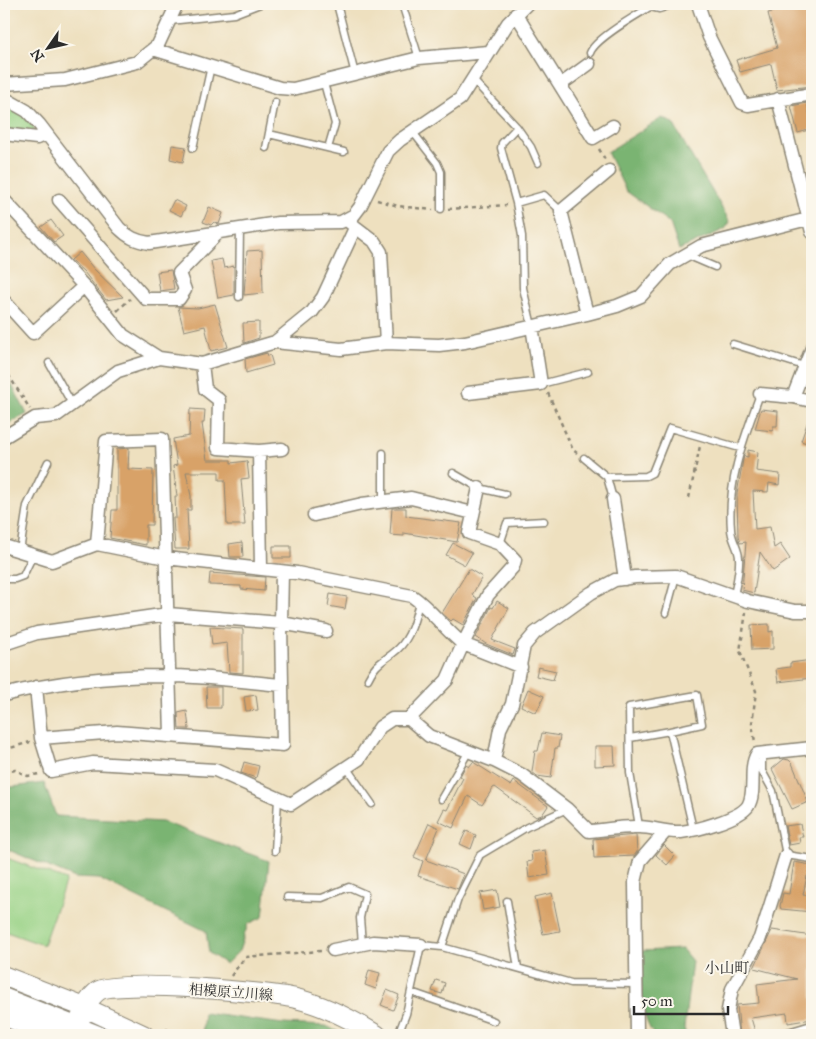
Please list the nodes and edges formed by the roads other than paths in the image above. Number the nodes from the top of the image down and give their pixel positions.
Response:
1 (177, 4) edge
2 (260, 4) edge
3 (337, 4) edge
4 (402, 4) edge
5 (527, 4) edge
6 (656, 4) edge
7 (698, 4) edge
8 (516, 14) junction
9 (170, 21) junction
10 (154, 49) junction
11 (488, 52) junction
12 (419, 58) junction
13 (590, 59) joint
14 (211, 65) junction
15 (355, 74) junction
16 (473, 80) junction
17 (324, 82) junction
18 (4, 84) edge
19 (560, 85) junction
20 (812, 94) edge
21 (4, 98) edge
22 (778, 99) junction
23 (275, 102) dead end
24 (613, 126) dead end
25 (517, 127) junction
26 (412, 131) junction
27 (4, 134) edge
28 (46, 134) junction
29 (269, 134) junction
30 (193, 148) dead end
31 (266, 148) dead end
32 (328, 148) junction
33 (344, 152) dead end
34 (538, 163) dead end
35 (609, 171) road end
36 (4, 200) edge
37 (58, 200) dead end
38 (516, 203) junction
39 (440, 209) dead end
40 (561, 211) junction
41 (811, 219) edge
42 (351, 224) junction
43 (240, 228) junction
44 (219, 232) junction
45 (812, 232) edge
46 (687, 255) junction
47 (715, 267) dead end
48 (84, 286) junction
49 (239, 297) dead end
50 (4, 301) edge
51 (587, 314) junction
52 (532, 326) junction
53 (275, 342) junction
54 (386, 343) junction
55 (733, 344) dead end
56 (812, 348) edge
57 (159, 358) junction
58 (49, 363) dead end
59 (202, 364) junction
60 (804, 366) junction
61 (588, 372) dead end
62 (541, 384) junction
63 (468, 393) dead end
64 (760, 394) joint
65 (793, 397) junction
66 (812, 400) edge
67 (72, 404) junction
68 (4, 437) edge
69 (740, 448) junction
70 (282, 449) dead end
71 (258, 451) junction
72 (383, 453) dead end
73 (584, 458) road end
74 (48, 462) dead end
75 (453, 473) dead end
76 (607, 476) junction
77 (479, 488) junction
78 (505, 494) dead end
79 (613, 499) joint
80 (383, 502) junction
81 (473, 513) junction
82 (314, 515) dead end
83 (544, 521) dead end
84 (97, 544) junction
85 (500, 544) junction
86 (4, 546) edge
87 (20, 551) junction
88 (33, 556) junction
89 (166, 558) junction
90 (261, 567) junction
91 (282, 572) junction
92 (676, 576) junction
93 (626, 578) junction
94 (4, 579) edge
95 (734, 597) junction
96 (420, 601) junction
97 (812, 611) edge
98 (666, 613) dead end
99 (168, 614) junction
100 (280, 623) junction
101 (326, 631) dead end
102 (4, 644) edge
103 (463, 644) junction
104 (520, 667) junction
105 (168, 676) junction
106 (368, 680) dead end
107 (282, 685) junction
108 (36, 686) junction
109 (4, 695) edge
110 (409, 719) junction
111 (670, 731) junction
112 (171, 734) junction
113 (42, 738) junction
114 (630, 738) junction
115 (812, 748) edge
116 (469, 751) junction
117 (759, 752) junction
118 (494, 761) junction
119 (346, 767) junction
120 (278, 799) junction
121 (441, 800) dead end
122 (372, 804) dead end
123 (566, 809) junction
124 (638, 826) junction
125 (693, 829) junction
126 (666, 831) junction
127 (275, 852) dead end
128 (786, 855) junction
129 (812, 859) edge
130 (287, 897) dead end
131 (507, 901) dead end
132 (362, 944) junction
133 (421, 944) junction
134 (442, 947) junction
135 (333, 950) road end
136 (518, 968) junction
137 (4, 976) edge
138 (636, 984) junction
139 (411, 992) junction
140 (4, 998) edge
141 (86, 1008) junction
142 (4, 1016) edge
143 (494, 1021) dead end
144 (77, 1027) junction
145 (812, 1028) edge
146 (53, 1035) edge
147 (97, 1035) edge
148 (144, 1035) edge
149 (377, 1035) edge
150 (398, 1035) edge
151 (637, 1035) edge
152 (732, 1035) edge
153 (788, 1035) edge

1 - 9 street
2 - 9 lane
3 - 15 lane
4 - 12 lane
5 - 8 street
6 - 13 lane
7 - 22 street
8 - 11 street
8 - 19 street
9 - 10 street
10 - 14 street
10 - 18 street
11 - 12 street
11 - 16 street
12 - 15 street
13 - 19 street
14 - 17 street
14 - 30 lane
15 - 17 street
16 - 25 lane
16 - 26 street
17 - 32 lane
19 - 24 street
20 - 22 street
21 - 28 street
22 - 41 street
23 - 29 lane
25 - 34 lane
25 - 38 lane
26 - 39 lane
26 - 42 street
27 - 28 street
28 - 44 street
29 - 31 lane
29 - 32 lane
32 - 33 lane
35 - 40 street
36 - 48 street
37 - 44 street
38 - 40 lane
38 - 52 lane
40 - 51 street
41 - 45 street
41 - 46 street
42 - 43 street
42 - 53 street
42 - 54 street
43 - 44 street
43 - 49 lane
46 - 47 lane
46 - 51 street
48 - 50 street
48 - 57 street
51 - 52 street
52 - 54 street
52 - 62 street
53 - 54 street
53 - 59 street
55 - 60 lane
56 - 60 street
57 - 59 street
57 - 67 street
58 - 67 lane
59 - 71 street
60 - 65 street
61 - 62 lane
62 - 63 street
64 - 65 street
64 - 69 lane
65 - 66 street
67 - 68 street
69 - 76 lane
69 - 95 lane
70 - 71 street
71 - 90 street
72 - 80 lane
73 - 76 lane
74 - 87 lane
75 - 77 lane
76 - 79 lane
77 - 78 lane
77 - 81 street
79 - 93 street
80 - 81 street
80 - 82 street
81 - 85 street
83 - 85 lane
84 - 88 street
84 - 89 street
84 - 89 street
85 - 103 street
86 - 87 street
87 - 88 street
88 - 94 lane
89 - 90 street
89 - 99 street
90 - 91 street
91 - 96 street
91 - 100 street
92 - 93 street
92 - 95 street
92 - 98 lane
93 - 104 street
95 - 97 street
96 - 103 street
96 - 106 lane
99 - 100 street
99 - 102 street
99 - 105 street
100 - 101 street
100 - 107 street
103 - 104 street
103 - 110 street
104 - 118 street
105 - 107 street
105 - 108 street
105 - 112 street
107 - 112 street
108 - 109 street
108 - 113 street
110 - 116 street
110 - 119 street
111 - 114 lane
111 - 114 lane
111 - 125 lane
112 - 113 street
113 - 120 street
114 - 124 lane
115 - 117 street
116 - 118 street
116 - 121 lane
117 - 125 street
117 - 128 lane
118 - 123 street
119 - 120 street
119 - 122 lane
120 - 127 lane
123 - 124 street
123 - 134 lane
124 - 126 street
125 - 126 street
126 - 138 street
128 - 129 lane
128 - 152 street
130 - 132 lane
131 - 136 lane
132 - 133 street
132 - 135 street
133 - 134 lane
133 - 139 lane
134 - 136 lane
136 - 138 lane
137 - 141 main road
138 - 151 street
139 - 143 lane
139 - 150 lane
140 - 144 main road
141 - 144 main road, 相模原立川線
141 - 148 main road
141 - 149 main road, 相模原立川線
142 - 146 main road
144 - 147 main road
145 - 153 street

